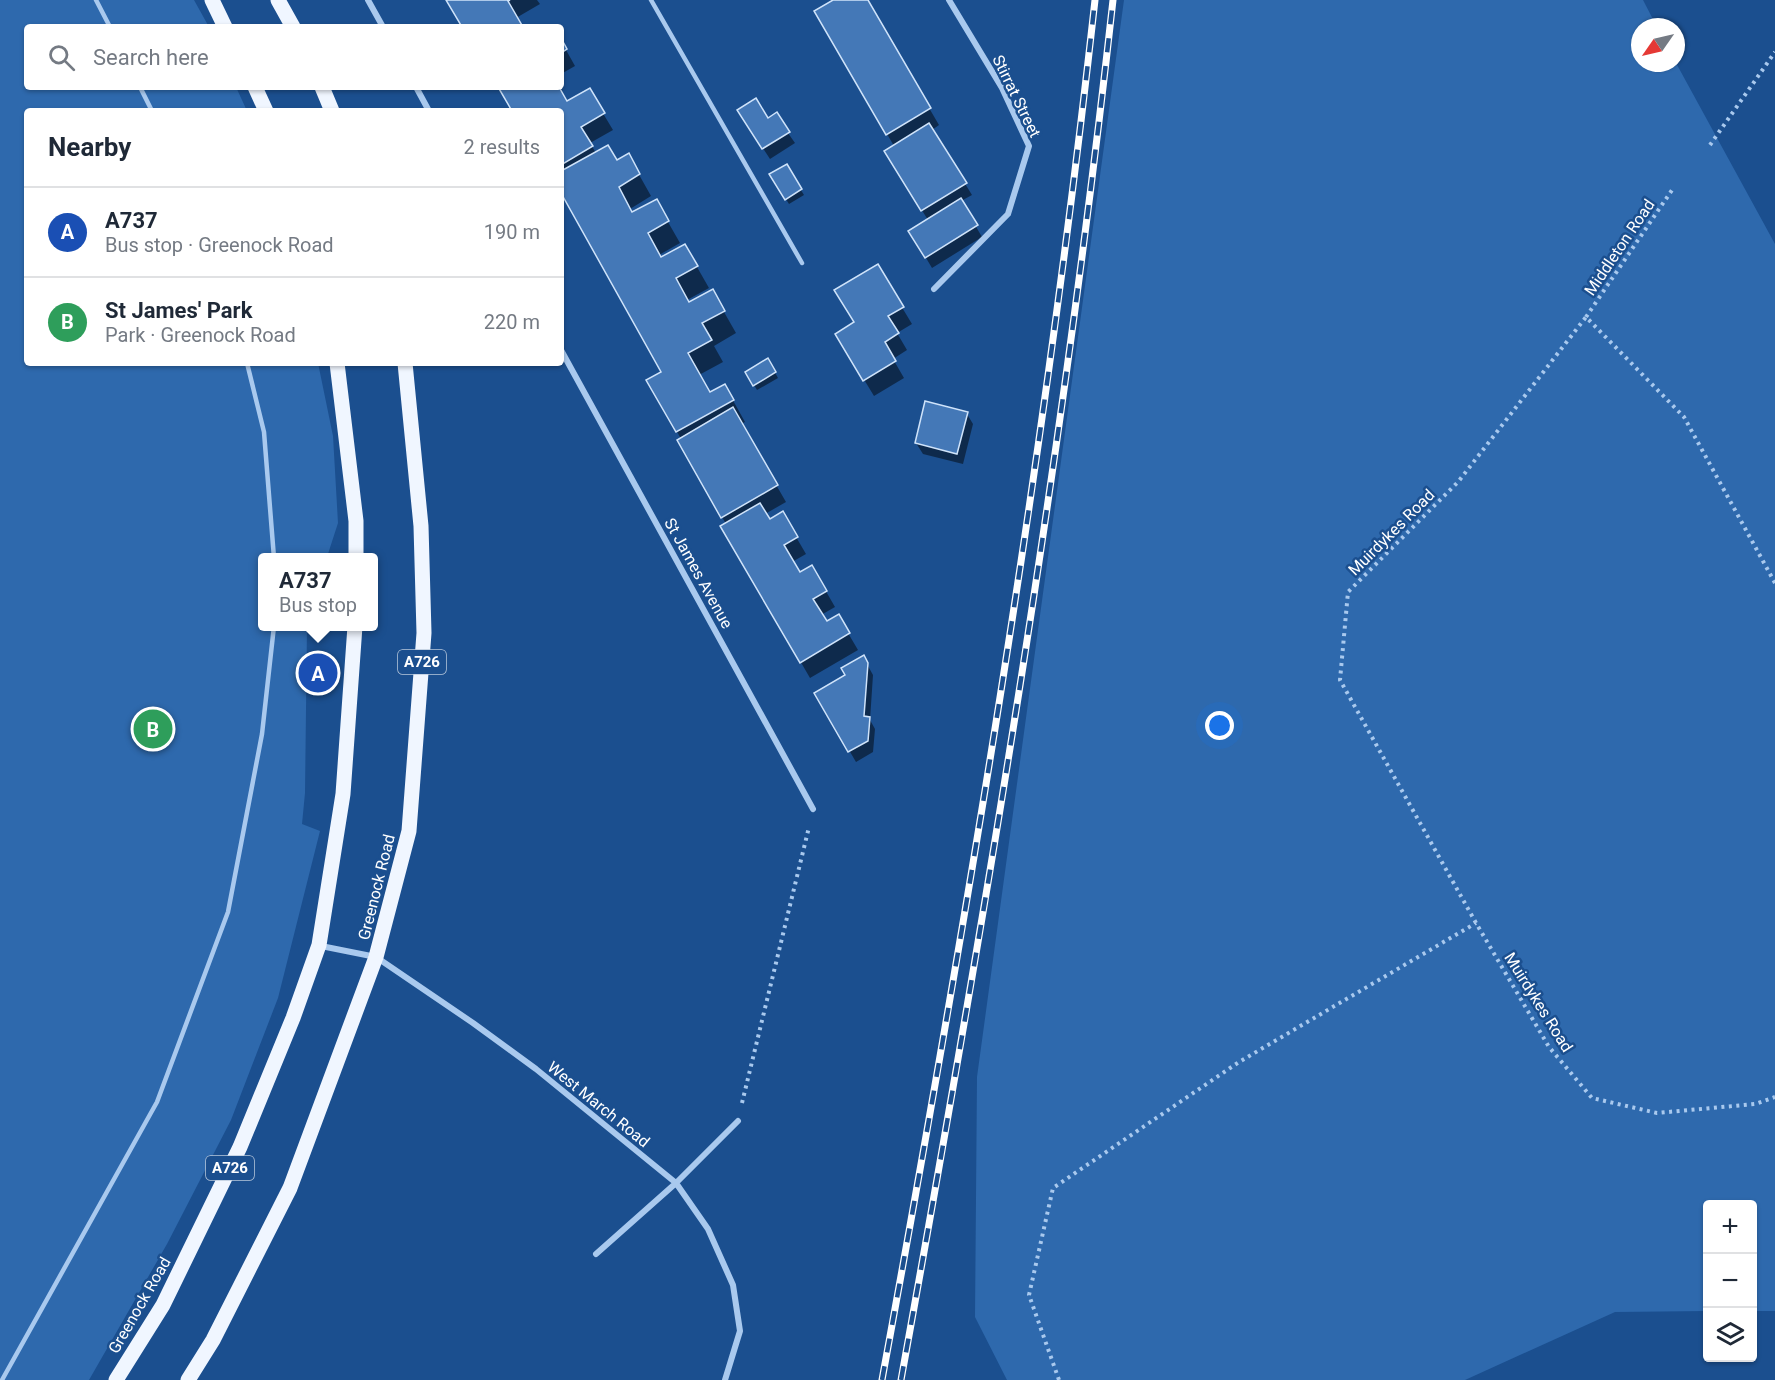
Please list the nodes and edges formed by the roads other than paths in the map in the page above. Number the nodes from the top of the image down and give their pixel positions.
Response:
1 (96, 0) edge
2 (212, 0) edge
3 (278, 0) edge
4 (368, 0) edge
5 (651, 0) edge
6 (949, 0) edge
7 (108, 24) edge
8 (224, 24) edge
9 (291, 24) edge
10 (381, 24) edge
11 (142, 90) edge
12 (256, 90) edge
13 (323, 90) edge
14 (418, 90) edge
15 (150, 108) edge
16 (265, 108) edge
17 (331, 108) edge
18 (427, 108) edge
19 (802, 263) dead end
20 (934, 289) dead end
21 (564, 355) edge
22 (248, 366) edge
23 (337, 366) edge
24 (405, 366) edge
25 (274, 553) edge
26 (356, 553) edge
27 (274, 631) edge
28 (355, 631) edge
29 (813, 809) road end
30 (319, 945) junction
31 (376, 957) junction
32 (738, 1121) road end
33 (676, 1183) junction
34 (596, 1254) dead end
35 (2, 1380) edge
36 (116, 1380) edge
37 (188, 1380) edge
38 (725, 1380) edge

1 - 7 lane
2 - 8 main road
3 - 9 main road
4 - 10 street
5 - 19 lane
6 - 20 street, Stirrat Street
11 - 15 lane
12 - 16 main road
13 - 17 main road
14 - 18 street
21 - 29 street, St James Avenue
22 - 25 lane
23 - 26 main road
24 - 31 main road, Greenock Road / A726
27 - 35 lane
28 - 30 main road, Greenock Road / A726
30 - 31 street, West March Road
30 - 36 main road, Greenock Road / A726
31 - 33 street, West March Road
31 - 37 main road, Greenock Road / A726
32 - 33 street
33 - 34 street
33 - 38 street, West March Road

